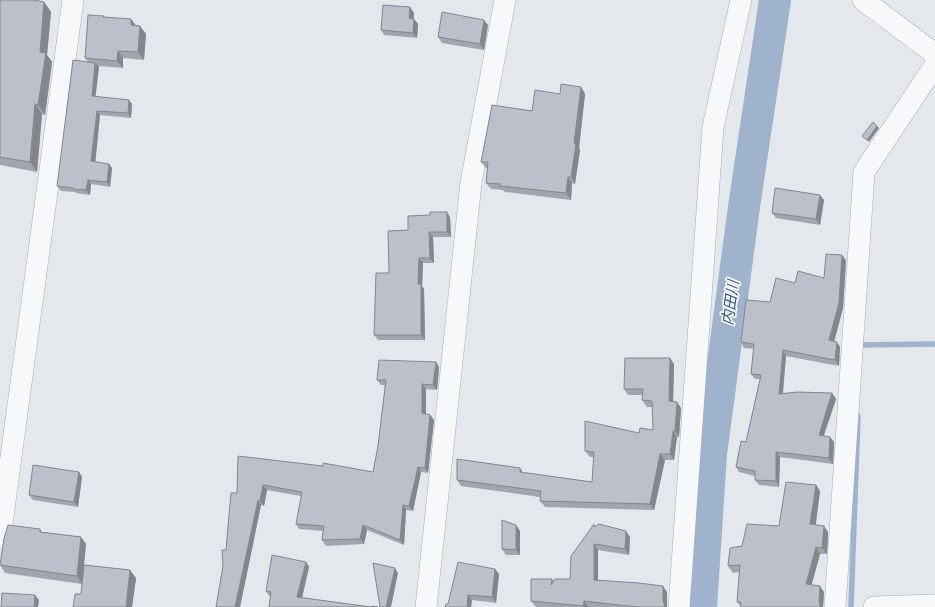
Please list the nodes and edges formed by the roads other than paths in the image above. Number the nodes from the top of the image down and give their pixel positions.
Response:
1 (73, 0) edge
2 (505, 0) edge
3 (741, 0) edge
4 (863, 0) edge
5 (935, 54) edge
6 (935, 65) edge
7 (0, 538) edge
8 (935, 605) edge
9 (426, 607) edge
10 (679, 607) edge
11 (835, 607) edge
12 (874, 607) edge

1 - 7 street
2 - 9 street
3 - 10 street
4 - 5 street
6 - 11 street
8 - 12 street

